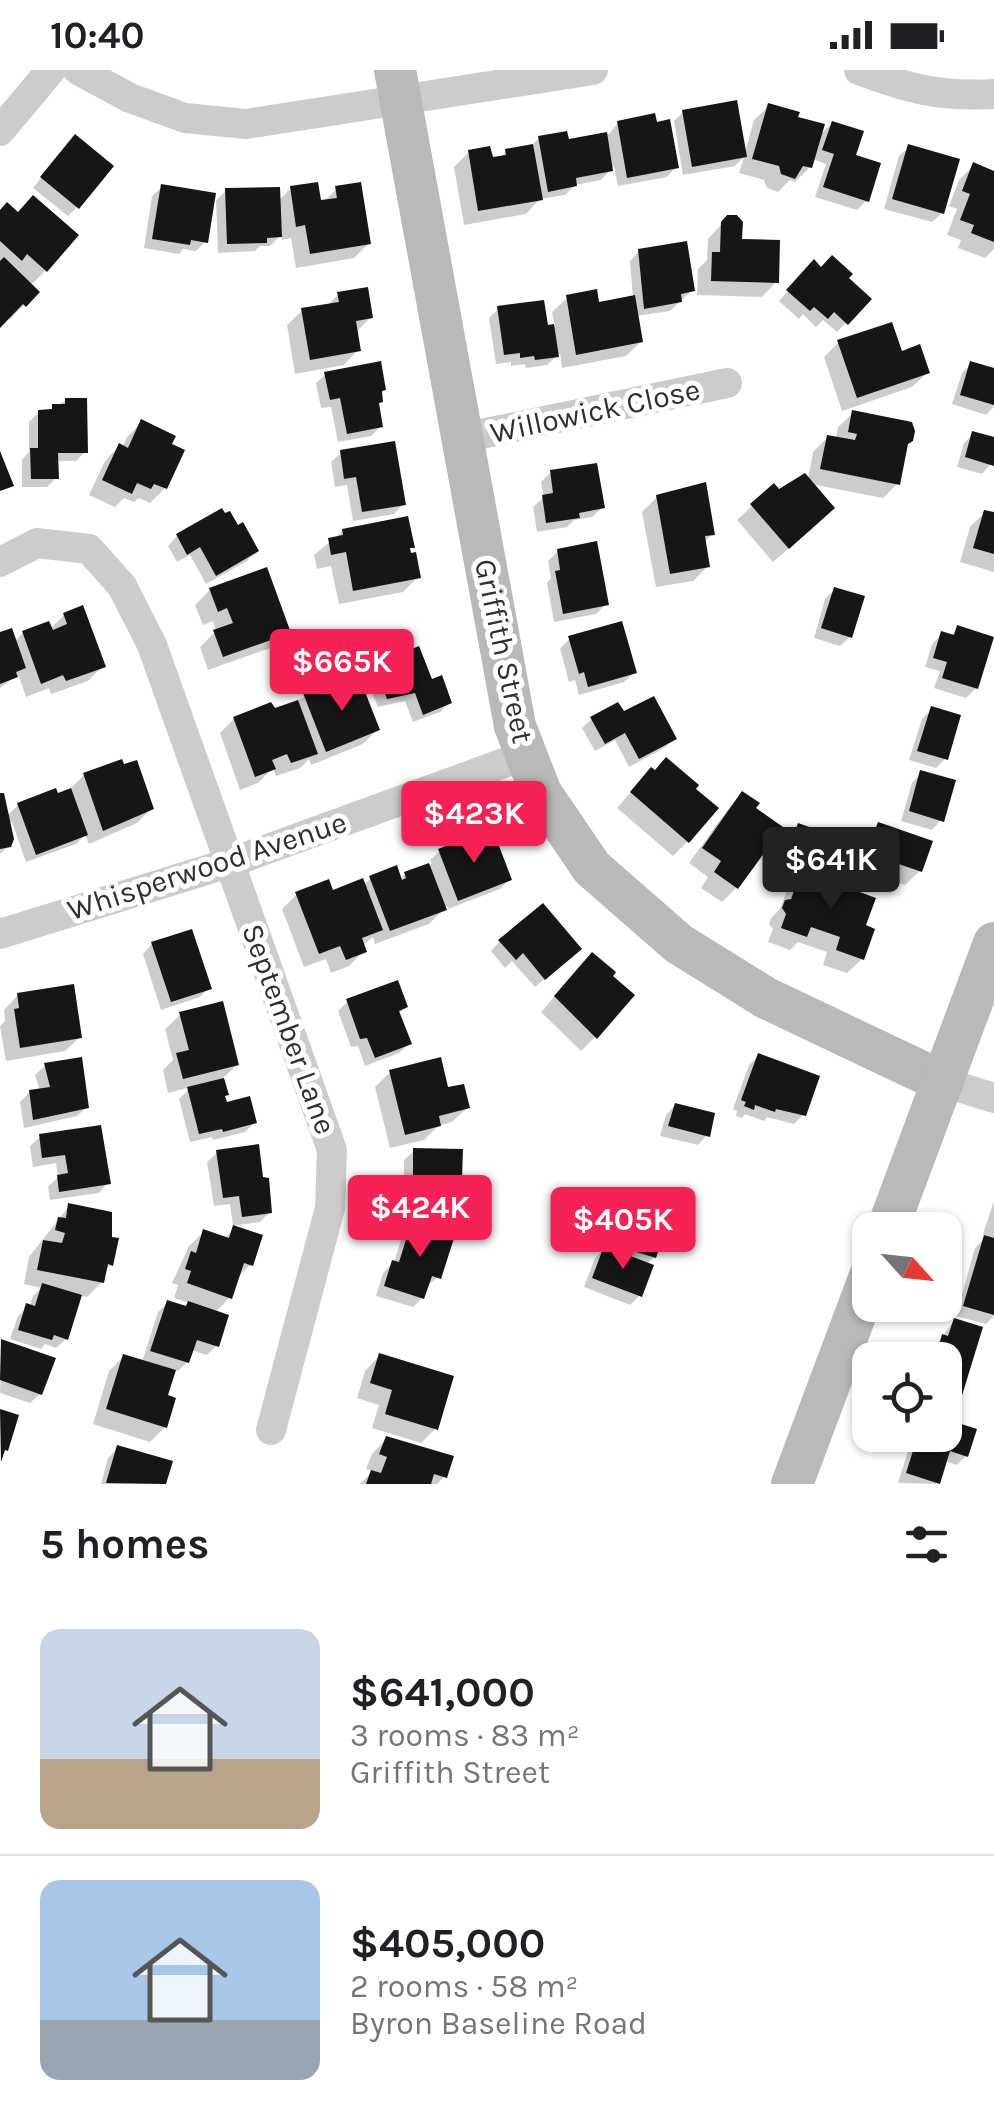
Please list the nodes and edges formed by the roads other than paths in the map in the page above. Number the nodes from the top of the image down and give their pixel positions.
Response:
1 (51, 70) edge
2 (78, 70) edge
3 (593, 70) edge
4 (859, 70) edge
5 (398, 85) edge
6 (994, 94) edge
7 (0, 131) edge
8 (727, 384) dead end
9 (462, 438) junction
10 (0, 562) edge
11 (526, 755) junction
12 (229, 863) junction
13 (0, 934) edge
14 (994, 943) edge
15 (942, 1082) junction
16 (994, 1098) edge
17 (894, 1212) edge
18 (853, 1322) edge
19 (271, 1430) dead end
20 (792, 1484) edge

1 - 7 street
2 - 5 street
3 - 5 street
4 - 6 street
5 - 9 street, Griffith Street
8 - 9 street, Willowick Close
9 - 11 street, Griffith Street
10 - 12 street, September Lane
11 - 12 street, Whisperwood Avenue
11 - 15 street, Griffith Street
12 - 13 street, Whisperwood Avenue
12 - 19 street, September Lane
14 - 15 street
15 - 16 street
15 - 17 street
18 - 20 street

